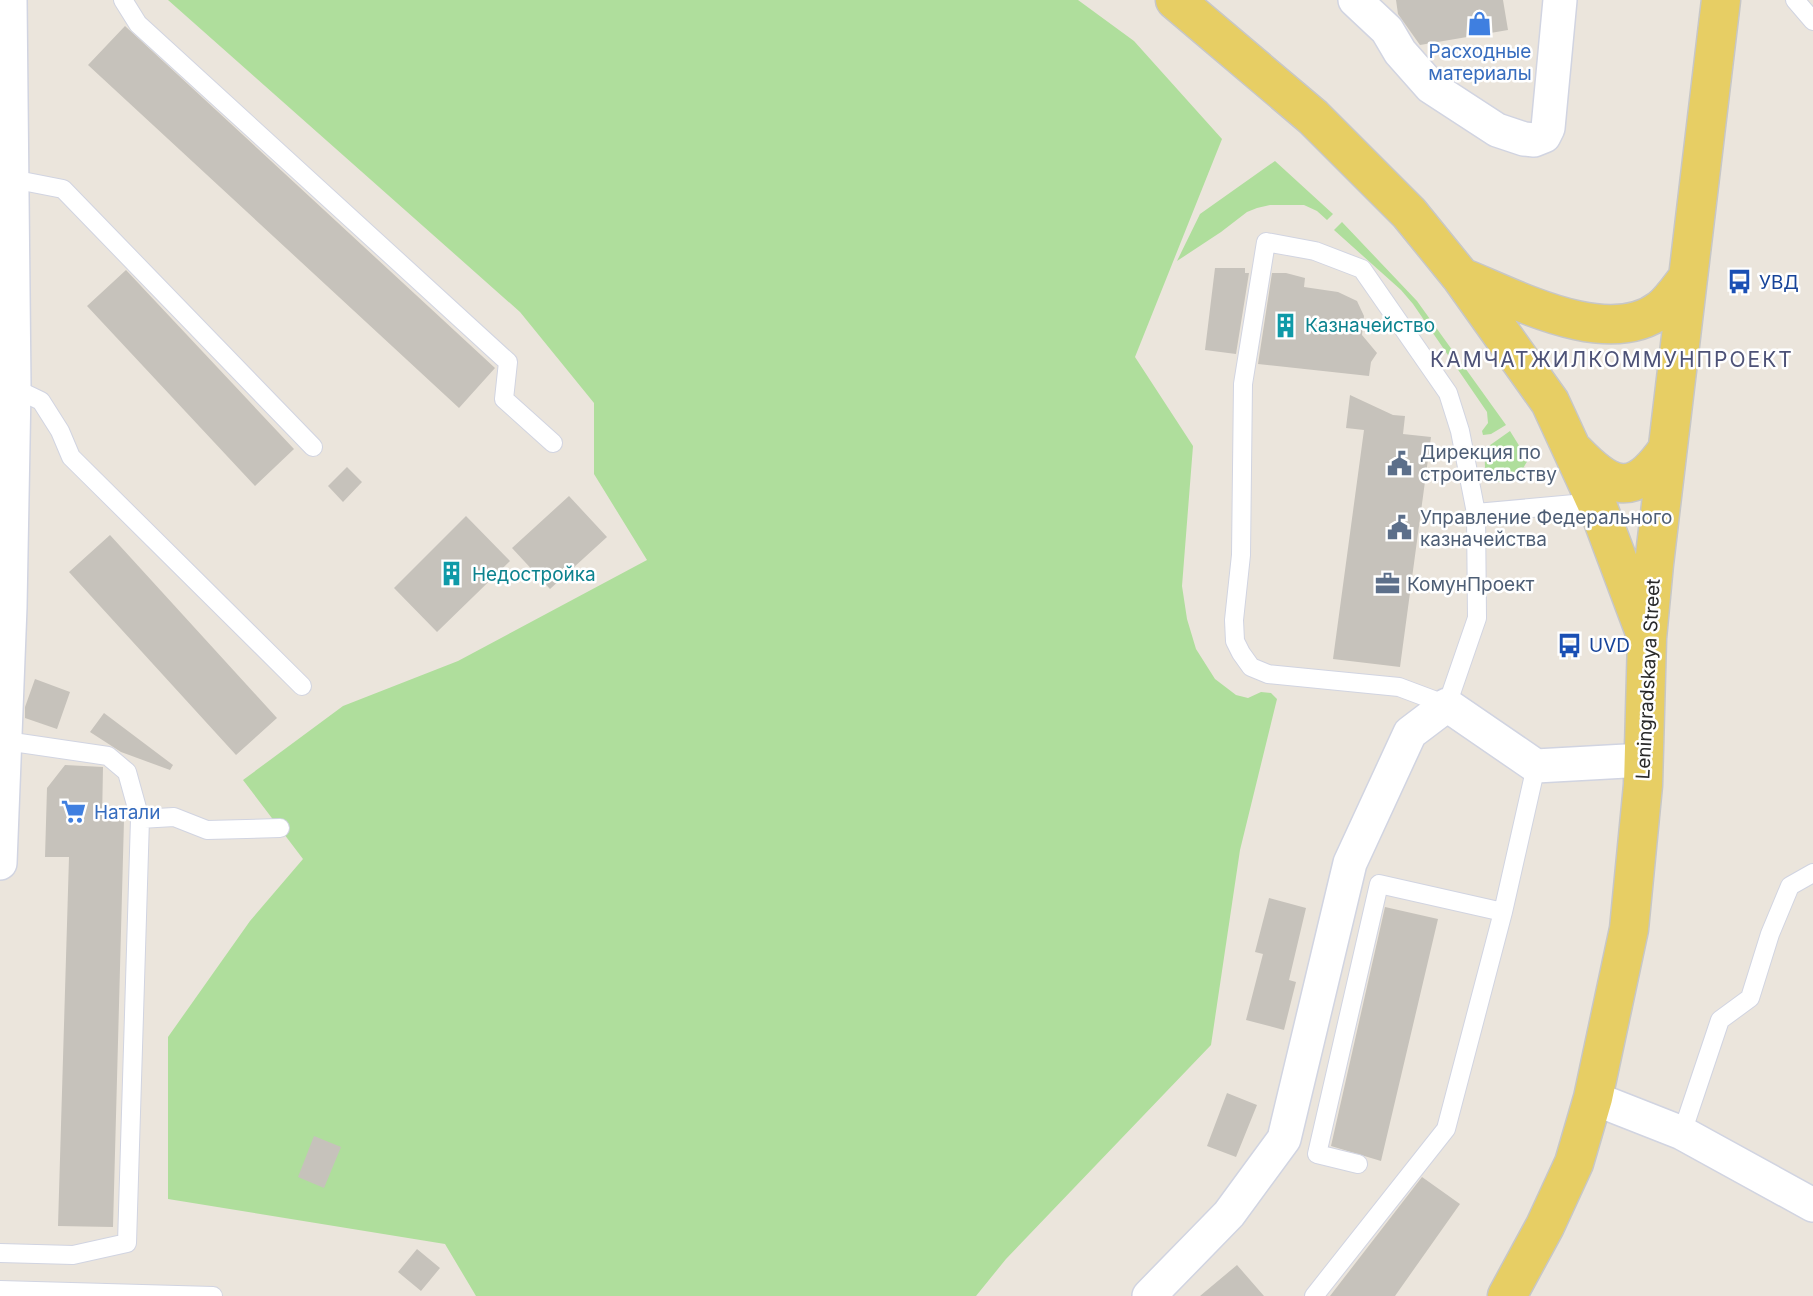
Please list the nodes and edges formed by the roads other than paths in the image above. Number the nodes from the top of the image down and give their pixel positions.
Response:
1 (10, 0) edge
2 (123, 0) edge
3 (1175, 0) edge
4 (1355, 0) edge
5 (1560, 0) edge
6 (1721, 0) edge
7 (1796, 0) edge
8 (1813, 21) edge
9 (12, 179) junction
10 (6, 269) edge
11 (1461, 277) junction
12 (1686, 280) junction
13 (14, 388) junction
14 (553, 443) dead end
15 (313, 447) dead end
16 (1573, 450) junction
17 (1667, 450) junction
18 (1596, 502) junction
19 (1476, 513) junction
20 (1647, 638) junction
21 (4, 664) edge
22 (302, 686) dead end
23 (1447, 705) junction
24 (6, 741) junction
25 (1644, 760) junction
26 (1536, 766) junction
27 (141, 819) junction
28 (280, 828) dead end
29 (0, 863) edge
30 (1813, 873) edge
31 (1503, 912) junction
32 (1593, 1098) junction
33 (1682, 1133) junction
34 (1358, 1164) dead end
35 (1813, 1205) edge
36 (0, 1253) edge
37 (0, 1290) edge
38 (213, 1296) edge
39 (1149, 1296) edge
40 (1314, 1296) edge
41 (1507, 1296) edge

1 - 9 street
2 - 14 lane
3 - 11 main road
4 - 5 street
6 - 12 main road, Leningradskaya Street
7 - 8 lane
9 - 10 street
9 - 15 lane
10 - 13 street
11 - 12 main road
11 - 16 main road
12 - 17 main road, Leningradskaya Street
13 - 21 street
13 - 22 lane
16 - 17 main road
16 - 18 main road
17 - 20 main road, Leningradskaya Street
18 - 19 lane
18 - 20 main road
19 - 23 lane
19 - 23 lane
20 - 25 main road, Leningradskaya Street
21 - 24 street
23 - 26 street
23 - 39 street
24 - 27 lane
24 - 29 street
25 - 26 street
25 - 32 main road, Leningradskaya Street
26 - 31 lane
27 - 28 lane
27 - 36 lane
30 - 33 lane
31 - 34 lane
31 - 40 lane
32 - 33 street
32 - 41 main road, Leningradskaya Street
33 - 35 street
37 - 38 lane

